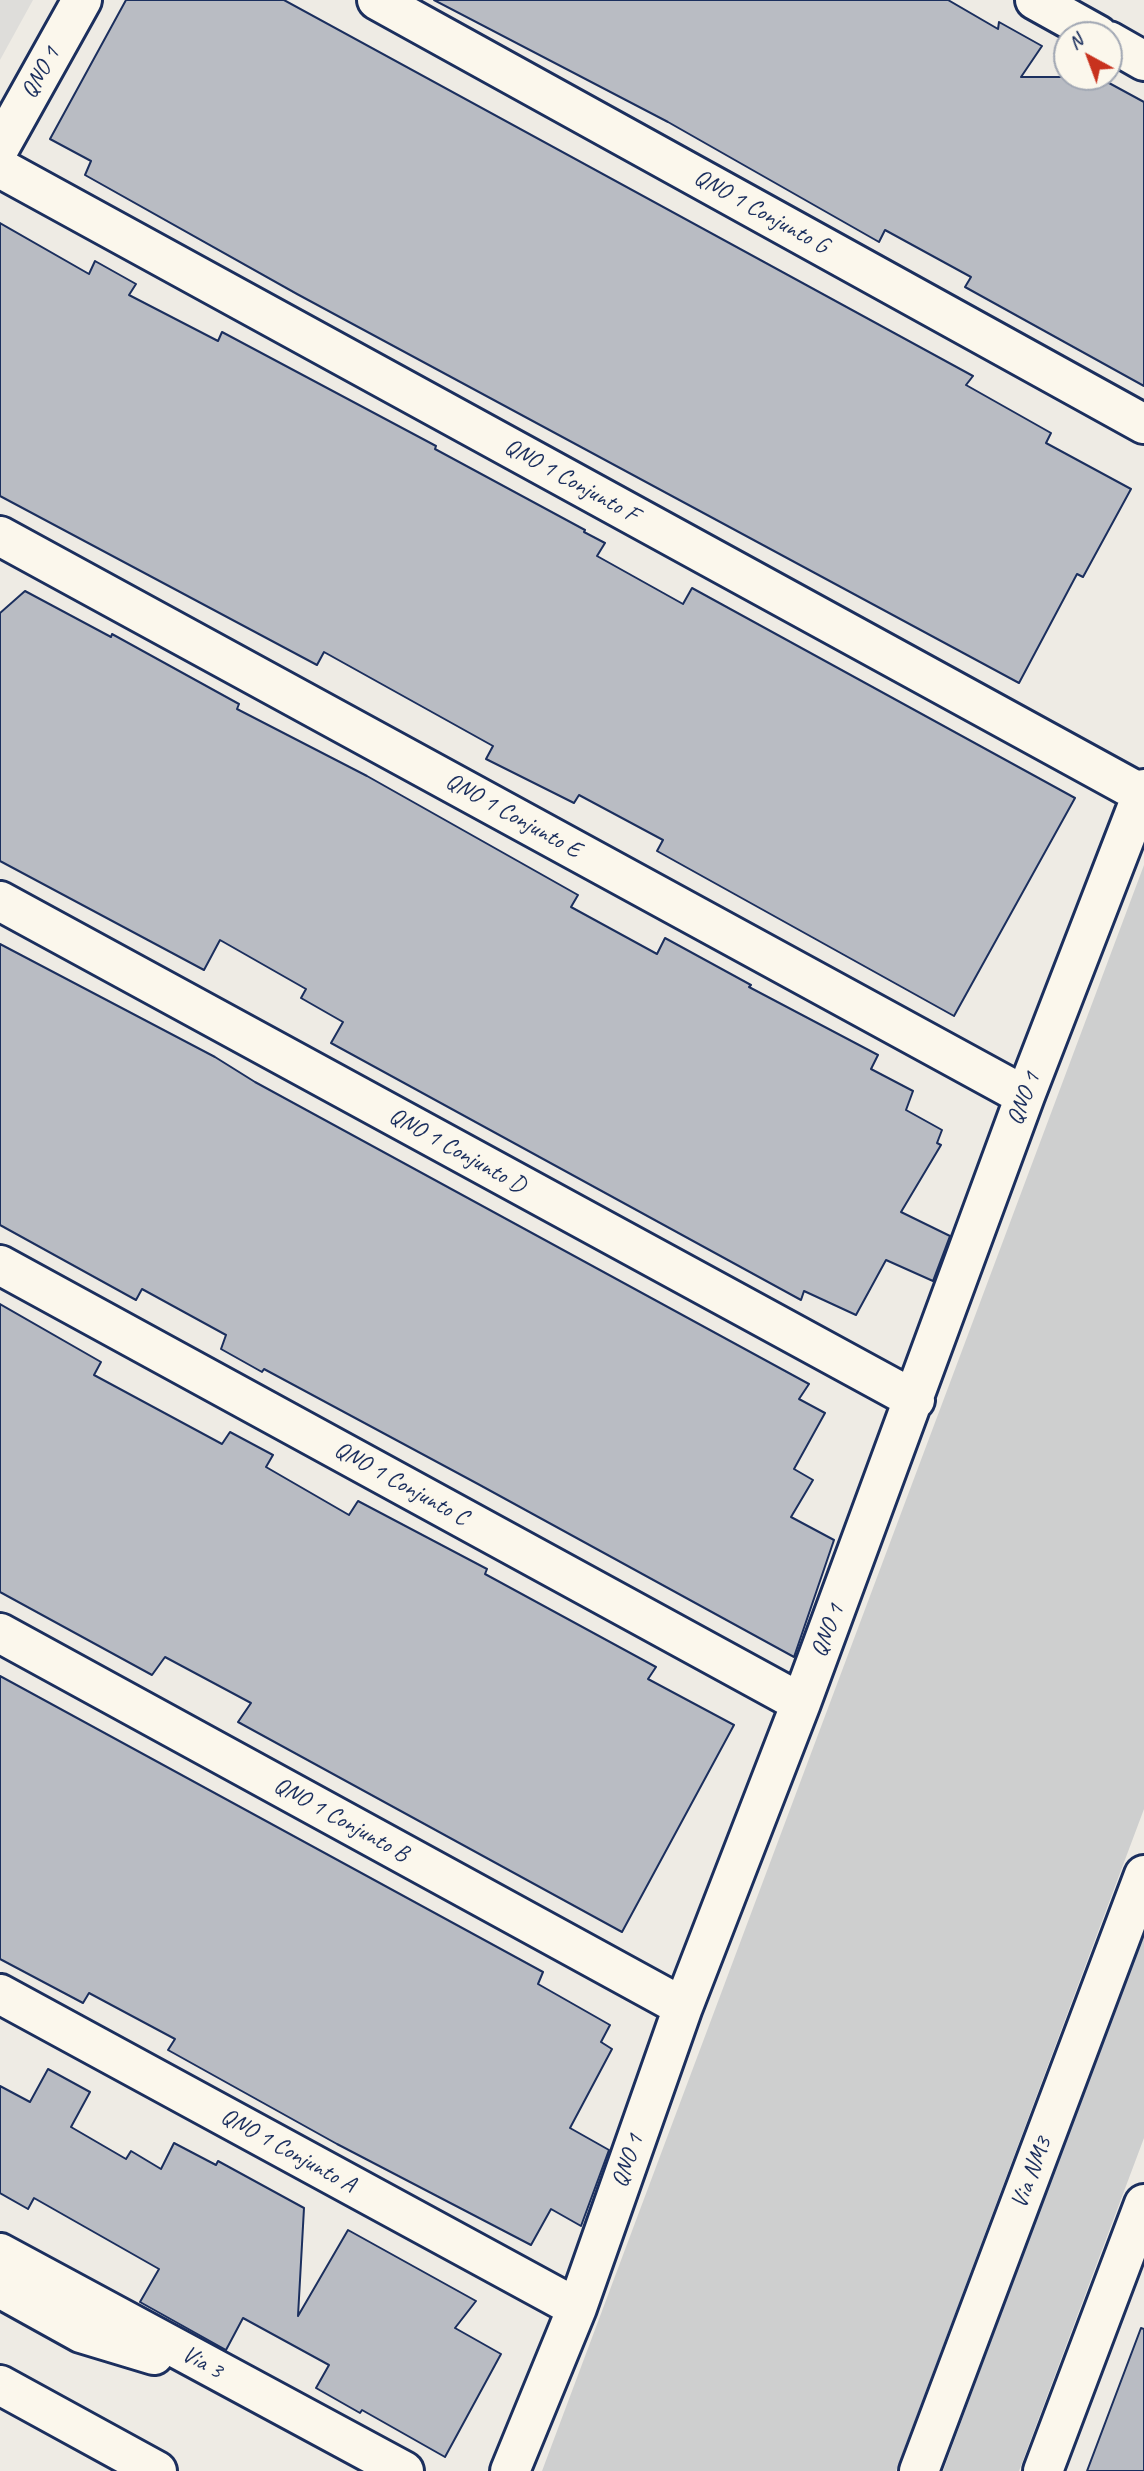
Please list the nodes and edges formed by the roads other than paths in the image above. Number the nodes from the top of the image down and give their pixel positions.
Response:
1 (82, 0) edge
2 (377, 0) edge
3 (1035, 0) edge
4 (1073, 21) edge
5 (1123, 49) edge
6 (1144, 61) edge
7 (0, 147) edge
8 (0, 168) edge
9 (1144, 424) edge
10 (0, 536) edge
11 (1143, 792) edge
12 (0, 901) edge
13 (1025, 1096) junction
14 (0, 1265) edge
15 (915, 1400) junction
16 (0, 1633) edge
17 (801, 1703) junction
18 (1144, 1875) edge
19 (0, 1994) edge
20 (683, 2007) junction
21 (1144, 2204) edge
22 (0, 2253) edge
23 (0, 2288) edge
24 (577, 2308) junction
25 (233, 2379) junction
26 (0, 2385) edge
27 (157, 2471) edge
28 (404, 2471) edge
29 (510, 2471) edge
30 (919, 2471) edge
31 (1043, 2471) edge

1 - 7 street, QNO 1
2 - 9 street, QNO 1 Conjunto G
3 - 4 street
5 - 6 street
8 - 11 street, QNO 1 Conjunto F
10 - 13 street, QNO 1 Conjunto E
11 - 13 street, QNO 1
12 - 15 street, QNO 1 Conjunto D
13 - 15 street, QNO 1
14 - 17 street, QNO 1 Conjunto C
15 - 17 street, QNO 1
16 - 20 street, QNO 1 Conjunto B
17 - 20 street, QNO 1
18 - 30 street, Via NM3
19 - 24 street, QNO 1 Conjunto A
20 - 24 street, QNO 1
21 - 31 street
22 - 25 street, Via 3
23 - 25 street
24 - 29 street, QNO 1
25 - 28 street, Via 3
26 - 27 street

